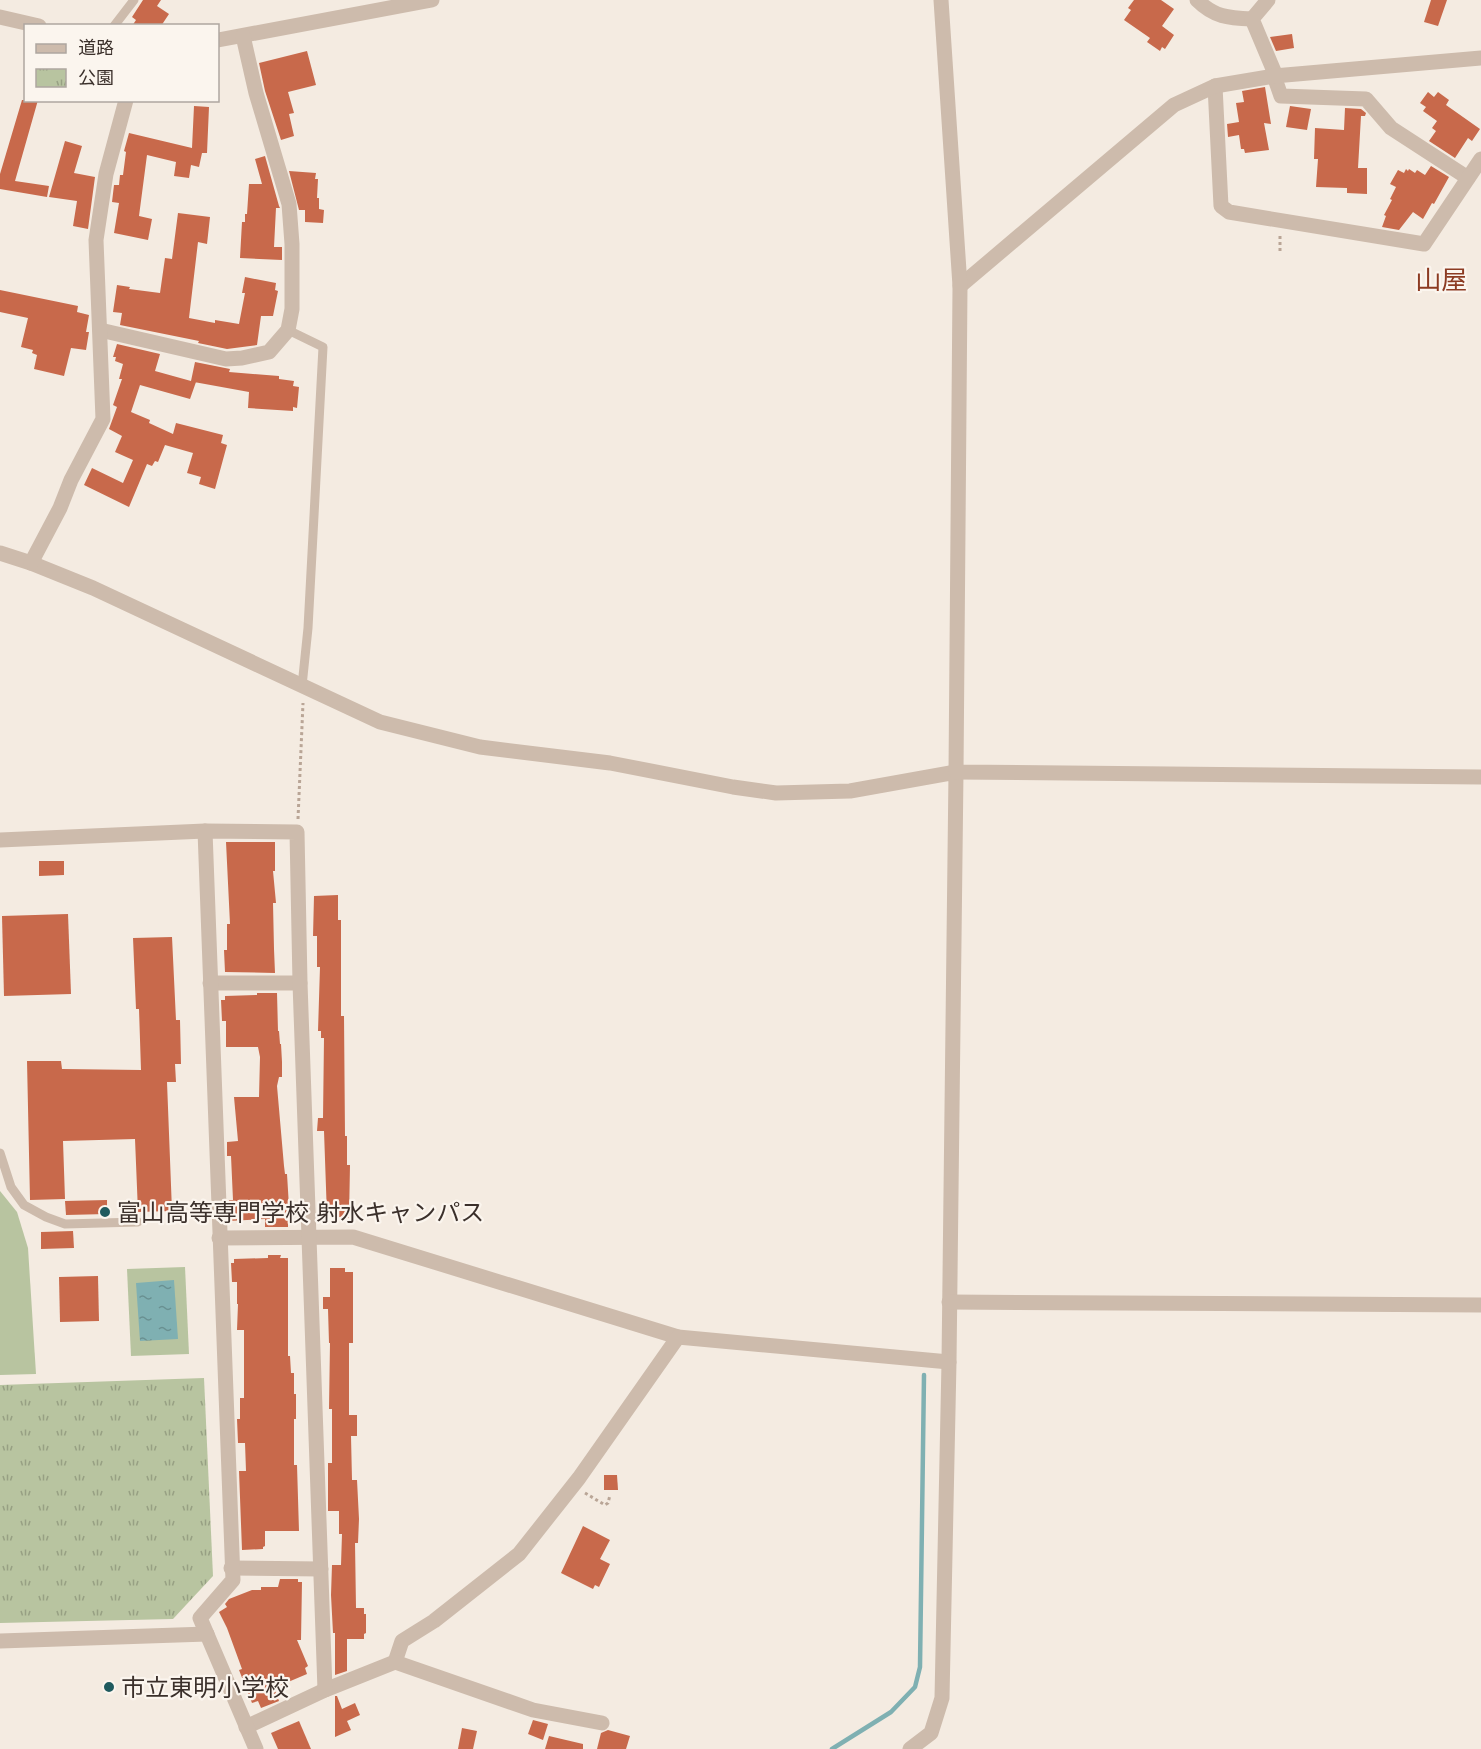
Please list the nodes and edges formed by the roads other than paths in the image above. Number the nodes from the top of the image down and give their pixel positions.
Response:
1 (134, 0) edge
2 (432, 0) edge
3 (941, 0) edge
4 (1197, 0) edge
5 (1268, 0) edge
6 (0, 17) edge
7 (1252, 19) junction
8 (30, 24) edge
9 (116, 24) edge
10 (243, 36) junction
11 (219, 40) edge
12 (1481, 58) edge
13 (1275, 76) junction
14 (1215, 86) junction
15 (125, 102) edge
16 (1481, 159) edge
17 (1468, 178) junction
18 (960, 286) junction
19 (100, 330) junction
20 (288, 330) junction
21 (0, 554) edge
22 (31, 563) junction
23 (302, 686) junction
24 (956, 772) junction
25 (1481, 777) edge
26 (205, 831) junction
27 (0, 840) edge
28 (210, 983) junction
29 (300, 983) junction
30 (0, 1153) edge
31 (138, 1222) dead end
32 (310, 1237) junction
33 (219, 1238) junction
34 (949, 1302) junction
35 (1481, 1305) edge
36 (678, 1337) junction
37 (945, 1361) junction
38 (231, 1568) junction
39 (321, 1569) junction
40 (207, 1634) junction
41 (0, 1641) edge
42 (395, 1662) junction
43 (325, 1690) junction
44 (602, 1723) dead end
45 (246, 1727) junction
46 (256, 1749) edge
47 (910, 1749) edge

1 - 9 lane
2 - 10 street
3 - 18 street
4 - 7 street
5 - 7 street
6 - 8 street
7 - 13 street
10 - 11 street
10 - 20 street
12 - 13 street
13 - 14 street
13 - 17 street
14 - 17 street
14 - 18 street
15 - 19 street
16 - 17 street
18 - 24 street
19 - 20 street
19 - 22 street
20 - 23 lane
21 - 22 street
22 - 23 street
23 - 24 street
24 - 25 street
24 - 34 street
26 - 27 street
26 - 28 street
26 - 29 street
28 - 29 street
28 - 33 street
29 - 32 street
30 - 31 lane
32 - 33 street
32 - 36 street
32 - 39 street
33 - 38 street
34 - 35 street
34 - 37 street
36 - 37 street
36 - 42 street
37 - 47 street
38 - 39 street
38 - 40 street
39 - 43 street
40 - 41 street
40 - 45 street
42 - 43 street
42 - 44 street
43 - 45 street
45 - 46 street

